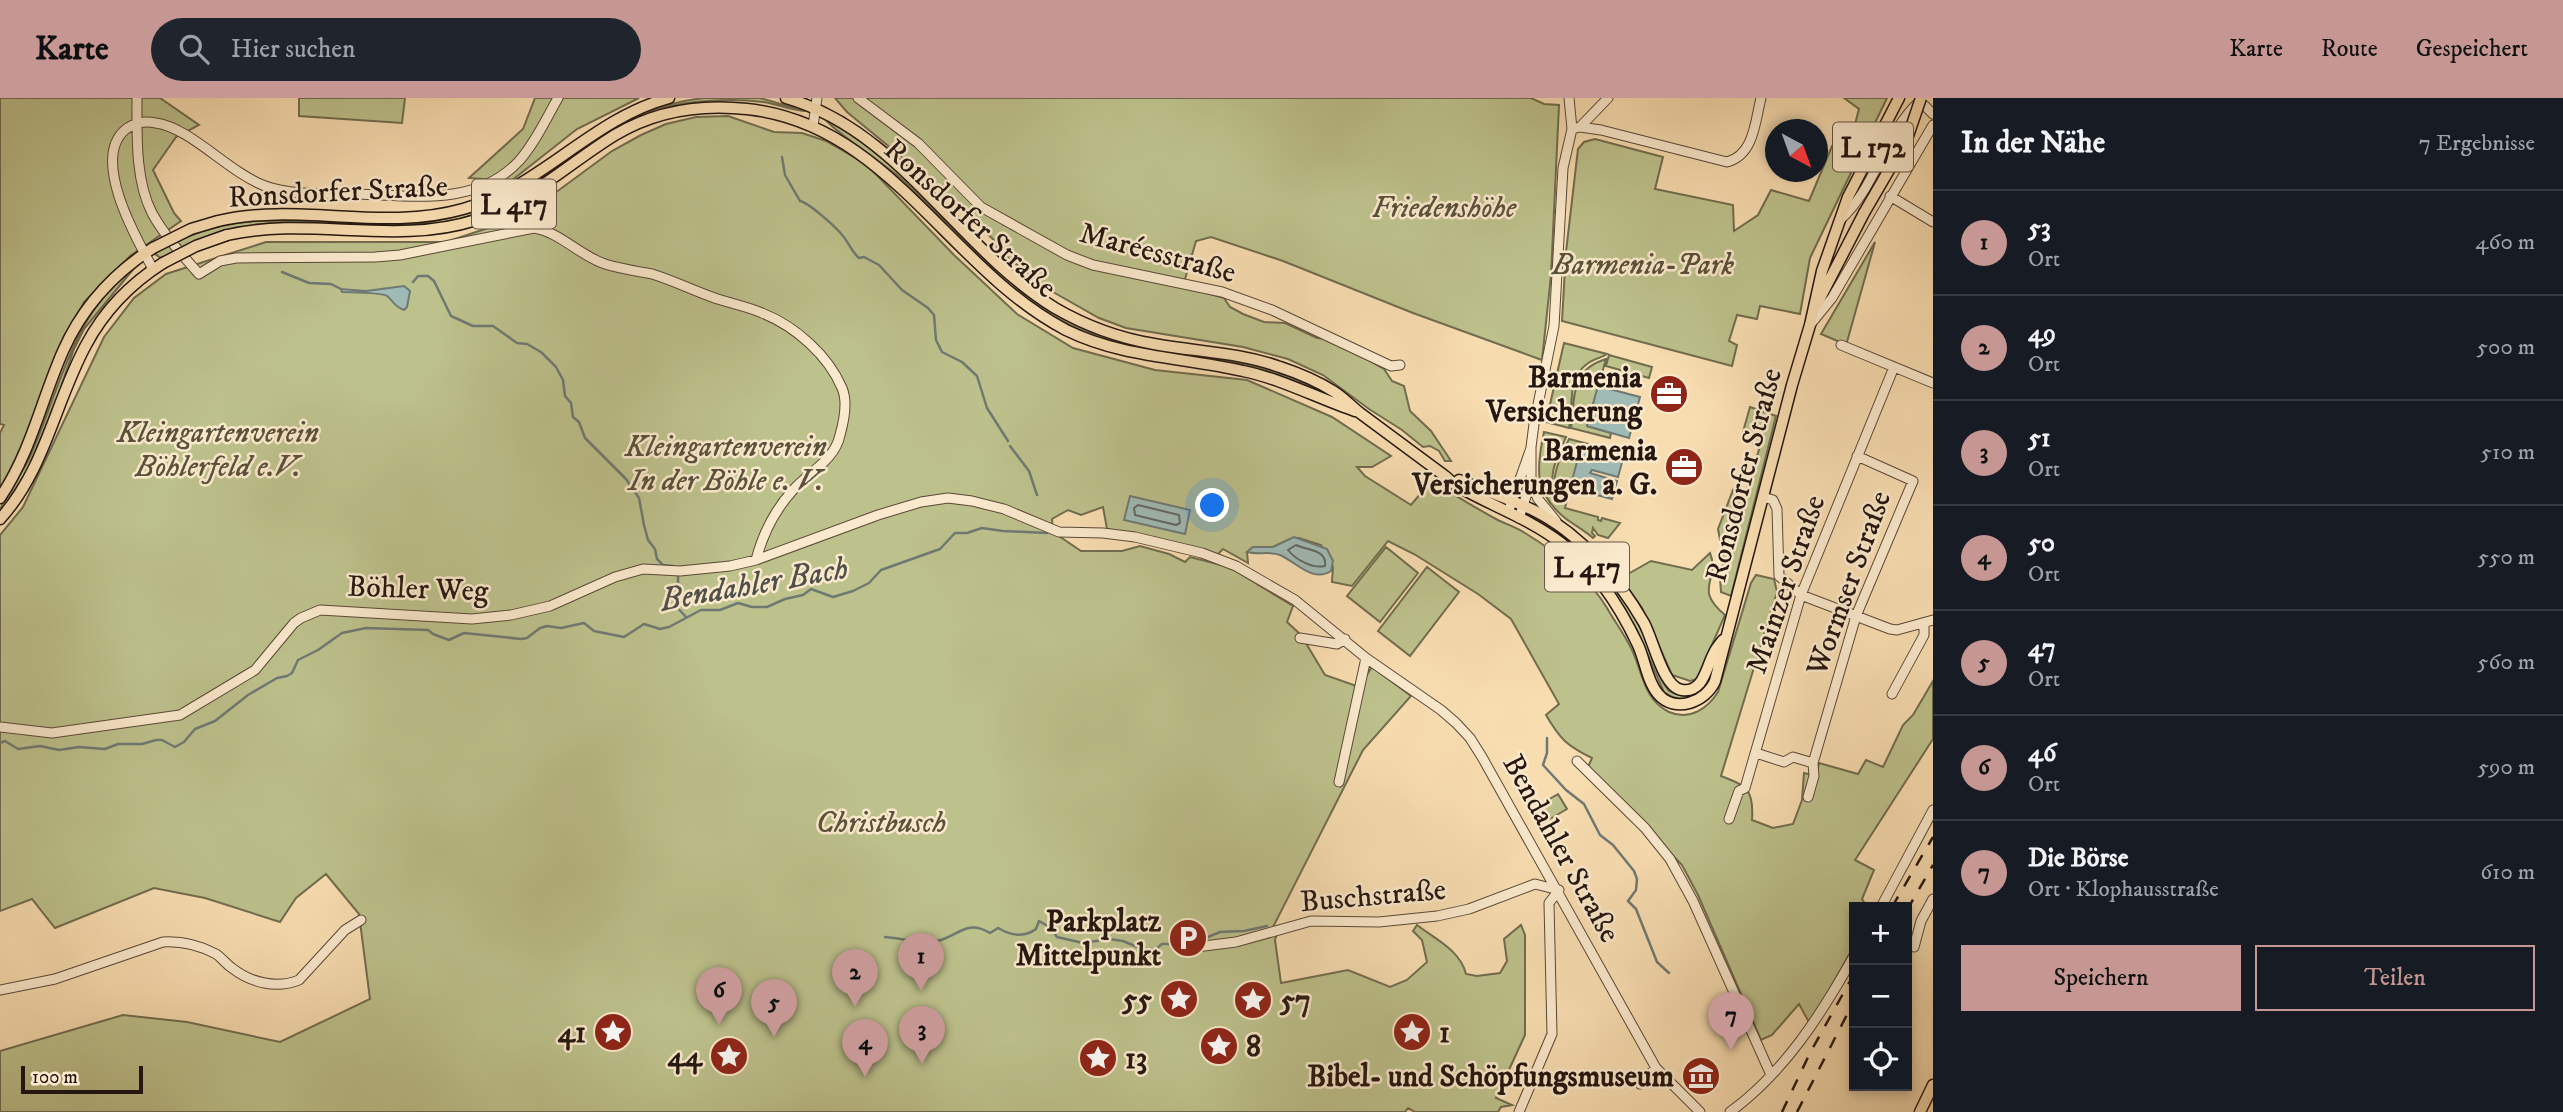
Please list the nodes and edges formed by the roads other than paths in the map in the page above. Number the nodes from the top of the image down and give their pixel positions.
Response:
1 (137, 98) edge
2 (558, 98) edge
3 (669, 98) edge
4 (786, 98) edge
5 (858, 98) edge
6 (1569, 98) edge
7 (1608, 98) edge
8 (1762, 98) edge
9 (1899, 98) edge
10 (1919, 101) edge
11 (817, 103) edge
12 (1933, 114) edge
13 (137, 122) junction
14 (1933, 125) edge
15 (813, 126) junction
16 (1576, 128) junction
17 (1890, 196) junction
18 (1933, 222) edge
19 (1837, 223) junction
20 (149, 251) junction
21 (158, 266) junction
22 (1825, 292) junction
23 (1814, 308) joint
24 (1810, 325) junction
25 (1841, 345) dead end
26 (1401, 365) dead end
27 (1894, 367) junction
28 (1933, 383) edge
29 (1357, 411) junction
30 (1531, 447) junction
31 (1857, 456) junction
32 (1531, 481) junction
33 (1763, 496) junction
34 (0, 498) edge
35 (1524, 506) junction
36 (1511, 507) junction
37 (1519, 518) junction
38 (0, 519) edge
39 (1559, 525) junction
40 (1059, 532) joint
41 (756, 560) junction
42 (1801, 595) junction
43 (1856, 615) junction
44 (1929, 622) edge
45 (1300, 638) dead end
46 (1725, 638) junction
47 (1345, 639) junction
48 (1366, 658) junction
49 (1892, 694) dead end
50 (0, 727) edge
51 (1756, 752) junction
52 (1577, 761) dead end
53 (1813, 763) junction
54 (1339, 782) dead end
55 (1808, 797) dead end
56 (1933, 810) edge
57 (1729, 819) dead end
58 (1559, 890) junction
59 (1933, 899) edge
60 (1884, 902) edge
61 (361, 920) dead end
62 (1914, 947) dead end
63 (1188, 948) dead end
64 (1849, 965) edge
65 (0, 990) edge
66 (1656, 1068) junction
67 (1771, 1075) junction
68 (1640, 1084) dead end
69 (1933, 1085) edge
70 (1518, 1112) edge
71 (1700, 1112) edge
72 (1730, 1112) edge
73 (1920, 1112) edge

1 - 13 street
2 - 13 street
3 - 20 main road, Ronsdorfer Straße / L 417, bridge
4 - 11 main road, Ronsdorfer Straße / L 417
5 - 26 street, Maréesstraße
6 - 16 street
7 - 16 street
8 - 16 street
9 - 19 main road, L 172
10 - 12 street
10 - 19 street, Ronsdorfer Straße / L 417
10 - 22 main road, L 172, bridge
11 - 15 street
11 - 29 main road, Ronsdorfer Straße / L 417
13 - 20 street
13 - 41 street
14 - 17 street, Ronsdorfer Straße / L 417
15 - 21 main road, Ronsdorfer Straße / L 417, bridge
15 - 29 main road, Ronsdorfer Straße / L 417
16 - 30 street
17 - 18 street
17 - 22 street, Ronsdorfer Straße / L 417
19 - 22 main road, Ronsdorfer Straße / L 417
20 - 21 street
20 - 34 main road, L 417
21 - 38 main road, L 417
22 - 23 main road, L 172
22 - 24 street, Ronsdorfer Straße / L 417
23 - 24 main road, Ronsdorfer Straße / L 417
24 - 33 main road, Ronsdorfer Straße / L 417
25 - 27 street
27 - 28 street
27 - 31 street, Mainzer Straße
29 - 36 main road, Ronsdorfer Straße / L 417
30 - 32 street
30 - 36 street
31 - 42 street, Mainzer Straße
31 - 43 street, Wormser Straße
32 - 35 street
32 - 39 street
33 - 42 street
33 - 46 main road, Ronsdorfer Straße / L 417
35 - 36 main road, Ronsdorfer Straße / L 417
35 - 37 street
35 - 39 main road, Ronsdorfer Straße / L 417
36 - 37 main road, Ronsdorfer Straße / L 417
37 - 46 main road, Ronsdorfer Straße / L 417
39 - 46 main road, Ronsdorfer Straße / L 417
40 - 41 street, Böhler Weg
40 - 47 street, Bendahler Straße
41 - 50 street, Böhler Weg
42 - 43 street
42 - 51 street, Mainzer Straße
43 - 44 street
43 - 53 street, Wormser Straße
44 - 49 street
45 - 47 street
47 - 48 street, Bendahler Straße
48 - 54 street
48 - 58 street, Bendahler Straße
51 - 53 street
51 - 57 street, Mainzer Straße
52 - 67 street
53 - 55 street, Wormser Straße
56 - 60 street
58 - 63 street, Buschstraße
58 - 66 street, Bendahler Straße
58 - 70 street
59 - 62 street
61 - 65 street
64 - 67 street
66 - 68 street
66 - 71 street, Bendahler Straße
67 - 72 street
69 - 73 main road

